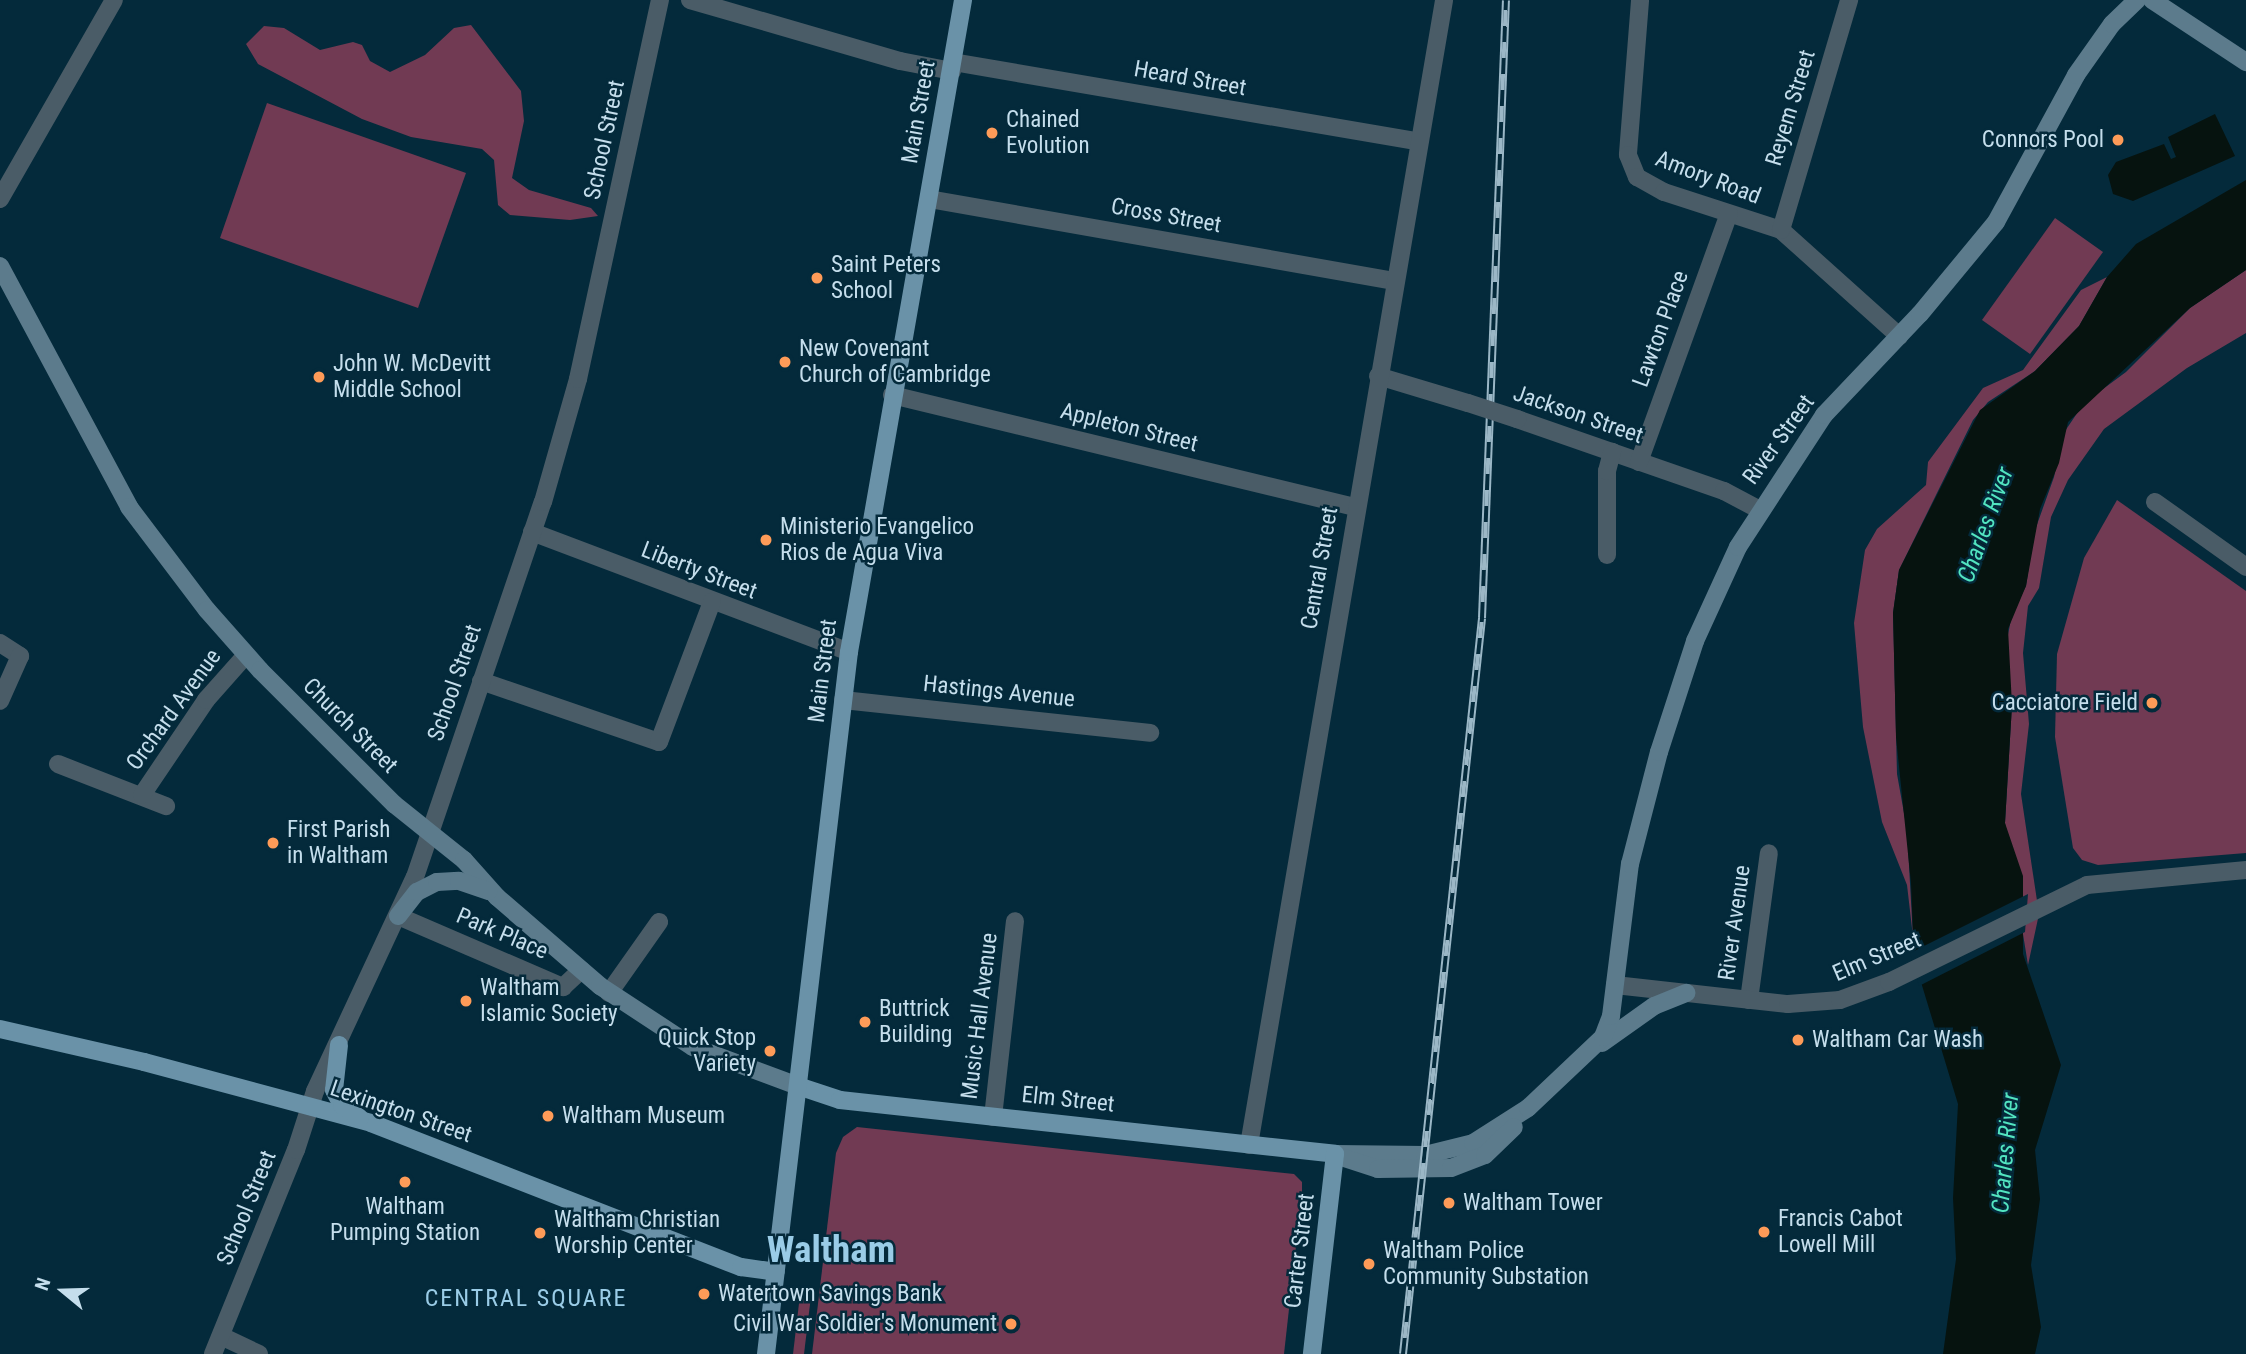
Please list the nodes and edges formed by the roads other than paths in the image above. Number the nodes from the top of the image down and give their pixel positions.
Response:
1 (114, 0) edge
2 (660, 0) edge
3 (690, 0) edge
4 (963, 0) edge
5 (1444, 0) edge
6 (1849, 0) edge
7 (2137, 0) edge
8 (2152, 0) edge
9 (1640, 1) edge
10 (2246, 62) edge
11 (953, 67) junction
12 (1419, 142) junction
13 (0, 199) edge
14 (929, 199) junction
15 (1729, 214) junction
16 (1781, 230) junction
17 (0, 266) edge
18 (1395, 281) junction
19 (1899, 336) junction
20 (1378, 376) junction
21 (892, 395) junction
22 (1612, 452) junction
23 (1639, 462) junction
24 (2155, 502) dead end
25 (1355, 507) junction
26 (1759, 510) junction
27 (532, 532) junction
28 (1607, 555) dead end
29 (2246, 567) edge
30 (712, 602) junction
31 (0, 643) edge
32 (849, 652) junction
33 (246, 655) junction
34 (481, 681) junction
35 (843, 700) junction
36 (0, 701) edge
37 (1150, 733) dead end
38 (58, 764) dead end
39 (142, 795) junction
40 (166, 806) dead end
41 (429, 832) junction
42 (1769, 853) dead end
43 (2246, 870) edge
44 (497, 897) junction
45 (398, 916) junction
46 (1015, 920) dead end
47 (659, 922) dead end
48 (581, 970) junction
49 (1615, 985) junction
50 (609, 993) junction
51 (1686, 993) junction
52 (1749, 1000) junction
53 (0, 1029) edge
54 (339, 1045) junction
55 (1593, 1049) junction
56 (798, 1086) junction
57 (309, 1107) junction
58 (993, 1116) junction
59 (371, 1123) junction
60 (1249, 1145) junction
61 (1335, 1154) junction
62 (776, 1272) junction
63 (221, 1336) junction
64 (213, 1354) edge
65 (259, 1354) edge
66 (766, 1354) edge
67 (1312, 1354) edge

1 - 13 street
2 - 27 street, School Street
3 - 11 street, Heard Street
4 - 11 main road, Main Street
5 - 12 street, Central Street
6 - 16 street, Reyem Street
7 - 19 main road, River Street
8 - 10 main road
9 - 15 street, Amory Road
11 - 12 street, Heard Street
11 - 14 main road, Main Street
12 - 18 street, Central Street
14 - 18 street, Cross Street
14 - 21 main road, Main Street
15 - 16 street, Amory Road
15 - 23 street, Lawton Place
16 - 19 street, Amory Road
17 - 33 main road, Church Street
18 - 20 street, Central Street
19 - 26 main road, River Street
20 - 22 street, Jackson Street, bridge
20 - 25 street, Central Street
21 - 25 street, Appleton Street
21 - 32 main road, Main Street
22 - 23 street, Jackson Street
22 - 28 street
23 - 26 street, Jackson Street
24 - 29 street
25 - 60 street, Central Street
26 - 49 main road, River Street
27 - 30 street, Liberty Street
27 - 34 street, School Street
30 - 32 street, Liberty Street
30 - 34 street
31 - 36 street
32 - 35 main road, Main Street
33 - 39 street, Orchard Avenue
33 - 41 main road, Church Street
34 - 41 street, School Street
35 - 37 street, Hastings Avenue
35 - 56 main road, Main Street
38 - 39 street, Orchard Avenue
39 - 40 street, Orchard Avenue
41 - 44 main road, Church Street
41 - 45 street, School Street
42 - 52 street, River Avenue
43 - 52 street, Elm Street
44 - 45 main road
44 - 48 main road, Church Street
45 - 48 street, Park Place
45 - 54 street, School Street
46 - 58 street, Music Hall Avenue
47 - 50 street
48 - 50 main road, Church Street
49 - 51 street, Elm Street
49 - 55 main road, Elm Street
50 - 56 main road, Church Street
51 - 52 street, Elm Street
51 - 55 main road
53 - 57 main road, Lexington Street
54 - 57 street, School Street
54 - 59 main road
55 - 61 main road, Elm Street
56 - 58 main road, Elm Street
56 - 62 main road, Main Street
57 - 59 main road, Lexington Street
57 - 63 street, School Street
58 - 60 main road, Elm Street
59 - 62 main road, Lexington Street
60 - 61 main road, Elm Street
61 - 67 main road, Carter Street
62 - 66 main road, Main Street
63 - 64 street, School Street
63 - 65 street

